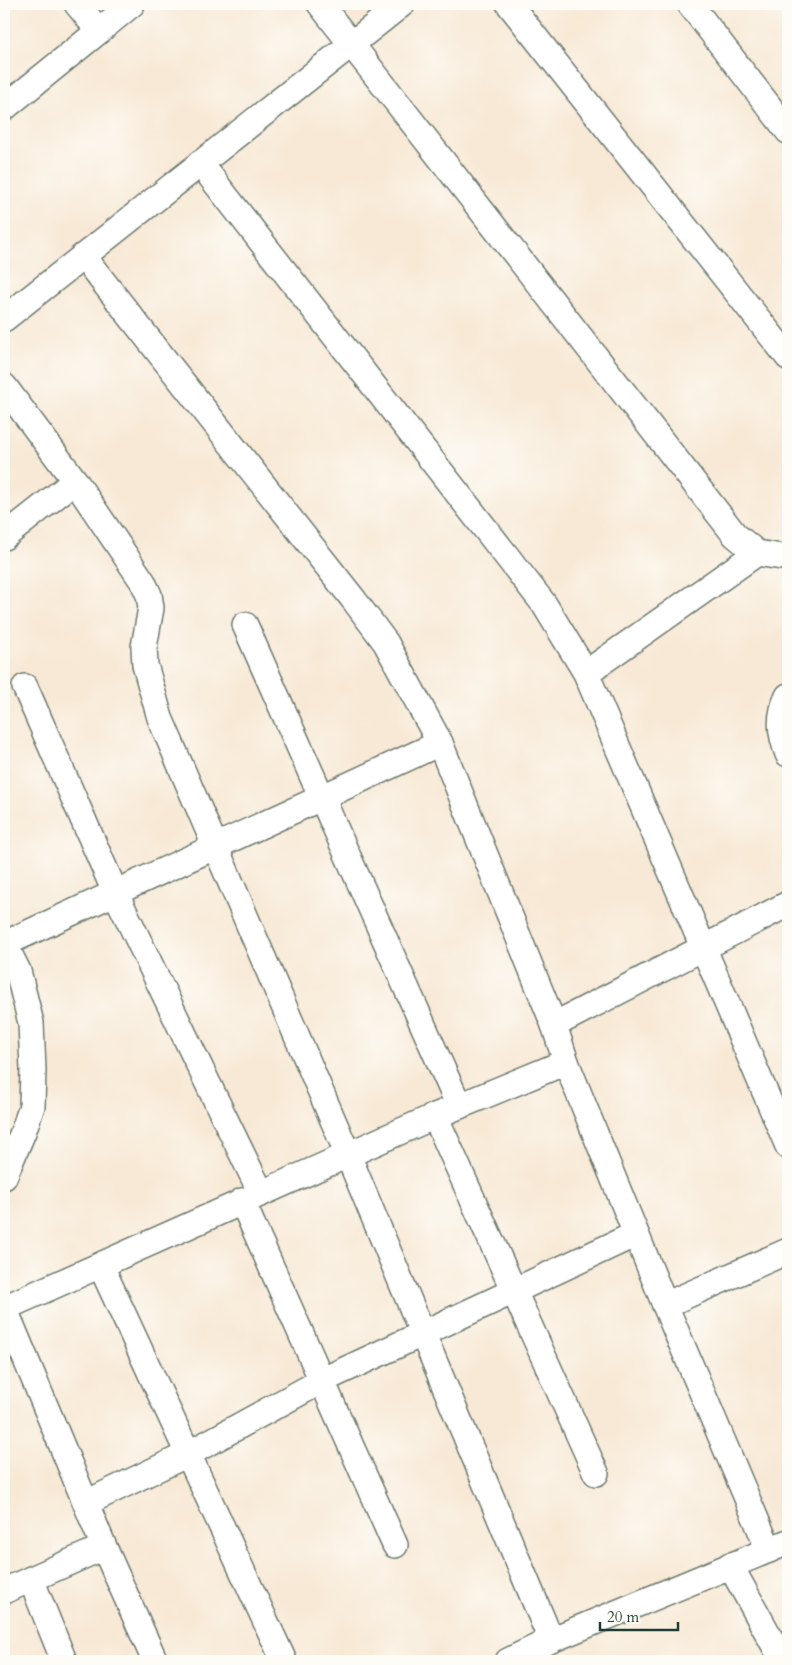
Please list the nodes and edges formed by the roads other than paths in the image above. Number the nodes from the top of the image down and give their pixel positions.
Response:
1 (77, 4) edge
2 (132, 4) edge
3 (320, 4) edge
4 (402, 4) edge
5 (509, 4) edge
6 (690, 4) edge
7 (99, 31) junction
8 (351, 44) junction
9 (4, 108) edge
10 (788, 131) edge
11 (200, 163) junction
12 (83, 256) junction
13 (4, 319) edge
14 (788, 357) edge
15 (4, 386) edge
16 (75, 481) junction
17 (4, 538) edge
18 (757, 553) junction
19 (788, 558) edge
20 (246, 625) dead end
21 (586, 674) junction
22 (25, 687) dead end
23 (788, 696) edge
24 (440, 743) junction
25 (788, 754) edge
26 (322, 797) junction
27 (215, 846) junction
28 (115, 892) junction
29 (788, 904) edge
30 (4, 943) edge
31 (703, 948) junction
32 (554, 1025) junction
33 (566, 1062) junction
34 (459, 1106) junction
35 (435, 1116) junction
36 (788, 1146) edge
37 (348, 1154) junction
38 (4, 1177) edge
39 (252, 1197) junction
40 (636, 1234) junction
41 (788, 1251) edge
42 (101, 1266) junction
43 (514, 1291) junction
44 (665, 1305) junction
45 (4, 1308) edge
46 (423, 1334) junction
47 (323, 1380) junction
48 (188, 1454) junction
49 (596, 1474) dead end
50 (86, 1503) junction
51 (395, 1545) dead end
52 (778, 1546) edge
53 (104, 1547) junction
54 (730, 1565) junction
55 (31, 1579) junction
56 (4, 1591) edge
57 (551, 1640) junction
58 (513, 1660) edge
59 (64, 1661) edge
60 (155, 1661) edge
61 (284, 1661) edge
62 (783, 1661) edge

1 - 7 street
2 - 7 street
3 - 8 street
4 - 8 street
5 - 14 street
6 - 10 street
7 - 9 street
8 - 11 street
8 - 18 street
11 - 12 street
11 - 21 street
12 - 13 street
12 - 24 street
15 - 16 street
16 - 17 street
16 - 27 street
18 - 19 street
18 - 21 street
20 - 26 street
21 - 31 street
22 - 28 street
23 - 25 street
24 - 26 street
24 - 32 street
26 - 27 street
26 - 34 street
27 - 28 street
27 - 37 street
28 - 30 street
28 - 39 street
29 - 31 street
30 - 38 street
31 - 32 street
31 - 36 street
32 - 33 street
33 - 34 street
33 - 40 street
34 - 35 street
35 - 37 street
35 - 43 street
37 - 39 street
37 - 46 street
39 - 42 street
39 - 47 street
40 - 43 street
40 - 44 street
41 - 44 street
42 - 45 street
42 - 48 street
43 - 46 street
43 - 49 street
44 - 52 street
45 - 50 street
46 - 47 street
46 - 57 street
47 - 48 street
47 - 51 street
48 - 50 street
48 - 61 street
50 - 53 street
52 - 54 street
53 - 55 street
53 - 60 street
54 - 57 street
54 - 62 street
55 - 56 street
55 - 59 street
57 - 58 street

